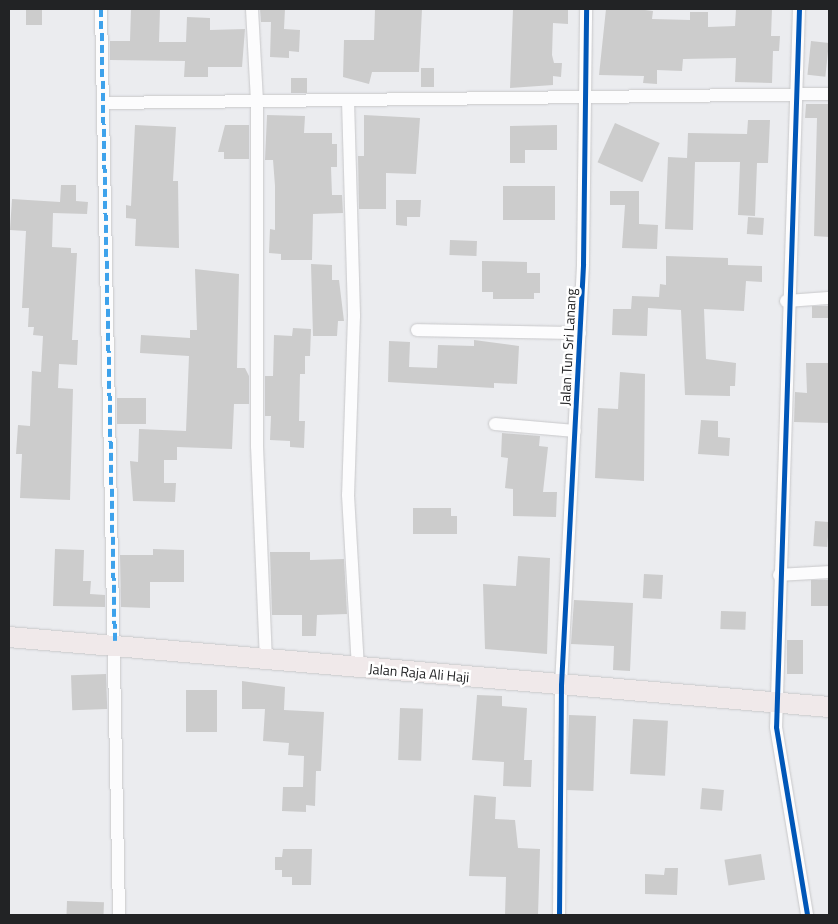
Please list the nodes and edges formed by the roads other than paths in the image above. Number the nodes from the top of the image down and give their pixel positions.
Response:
1 (101, 9) edge
2 (252, 9) edge
3 (586, 9) edge
4 (799, 9) edge
5 (793, 94) junction
6 (829, 94) edge
7 (586, 98) junction
8 (257, 100) junction
9 (348, 100) junction
10 (105, 103) junction
11 (829, 298) edge
12 (786, 301) junction
13 (418, 330) dead end
14 (580, 333) junction
15 (495, 424) dead end
16 (575, 431) junction
17 (829, 572) edge
18 (779, 575) junction
19 (9, 637) edge
20 (115, 644) junction
21 (266, 662) junction
22 (358, 667) junction
23 (561, 685) junction
24 (764, 702) junction
25 (829, 707) edge
26 (119, 915) edge
27 (559, 915) edge
28 (807, 915) edge

1 - 10 street
2 - 8 street
3 - 7 street, Jalan Tun Sri Lanang
4 - 5 street
5 - 6 street
5 - 7 street
5 - 12 street
7 - 9 street
7 - 14 street, Jalan Tun Sri Lanang
8 - 9 street
8 - 10 street
8 - 21 street
9 - 22 street
10 - 20 street
11 - 12 street
12 - 18 street
13 - 14 street
14 - 16 street, Jalan Tun Sri Lanang
15 - 16 street
16 - 23 street, Jalan Tun Sri Lanang
17 - 18 street
18 - 24 street
19 - 20 main road, Jalan Raja Ali Haji
20 - 21 main road, Jalan Raja Ali Haji
20 - 26 street
21 - 22 main road, Jalan Raja Ali Haji
22 - 23 main road, Jalan Raja Ali Haji
23 - 24 main road, Jalan Raja Ali Haji
23 - 27 street, Jalan Tun Sri Lanang
24 - 25 main road, Jalan Raja Ali Haji
24 - 28 street

